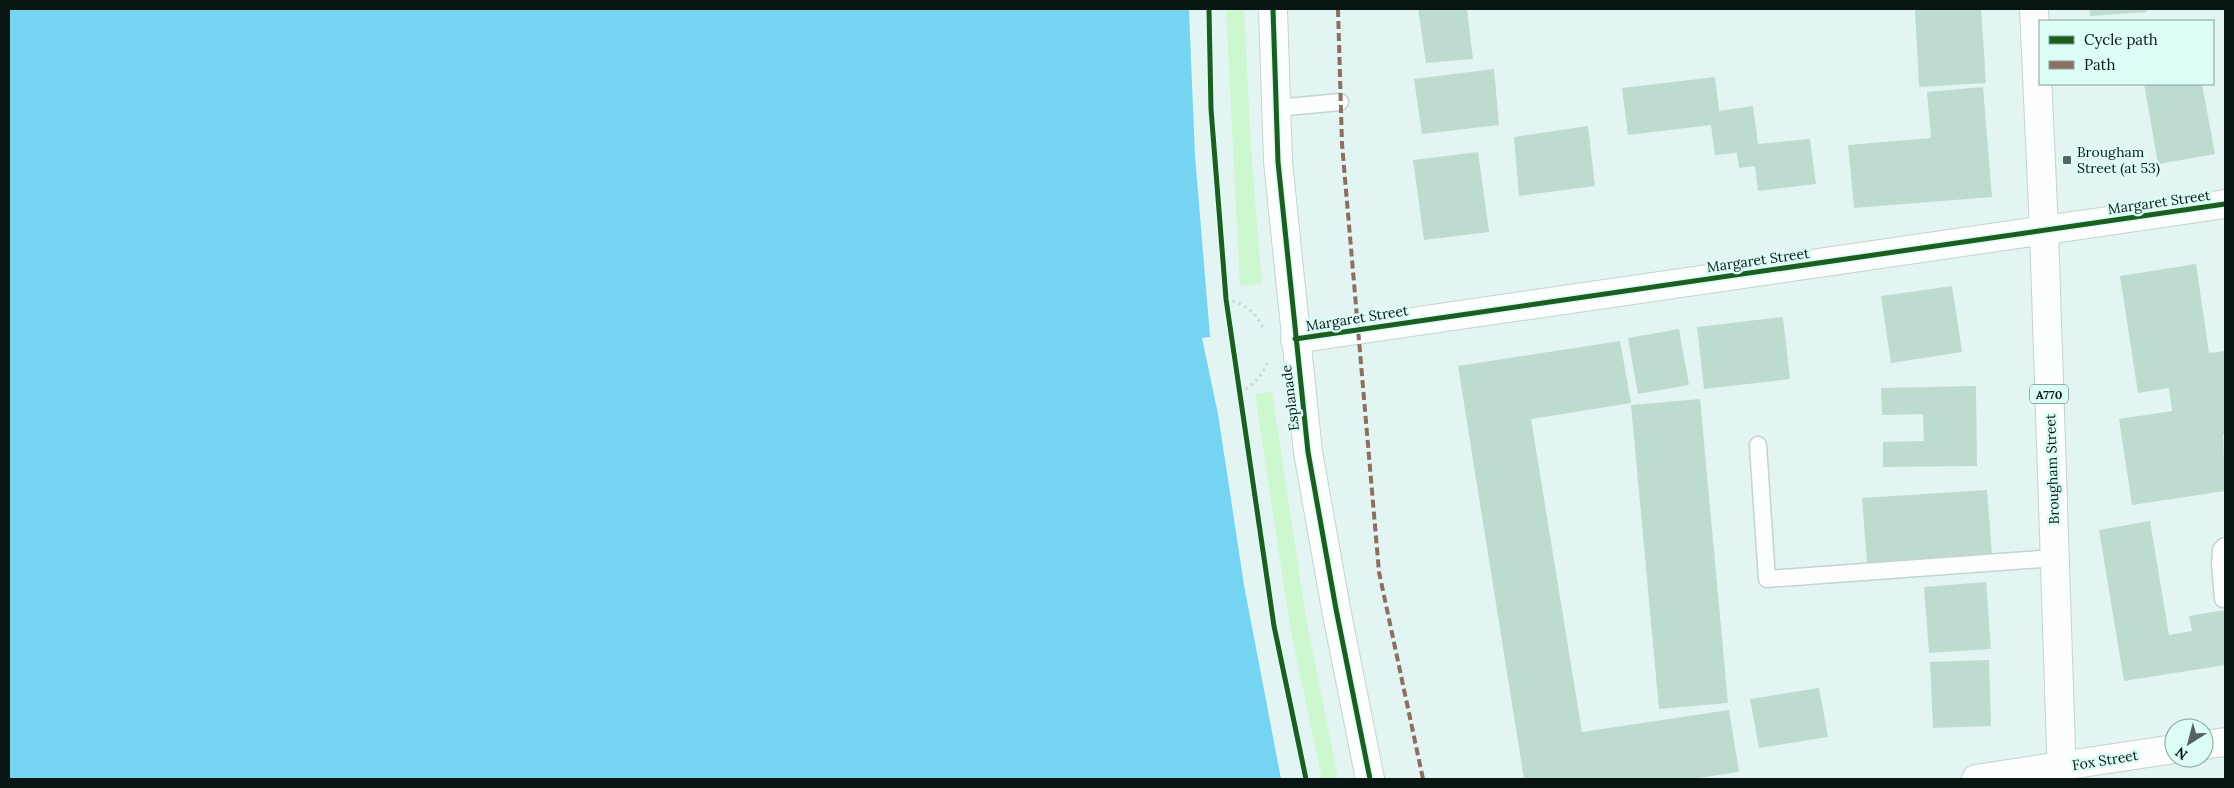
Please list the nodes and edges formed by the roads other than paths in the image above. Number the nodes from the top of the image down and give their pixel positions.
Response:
1 (1273, 9) edge
2 (2034, 9) edge
3 (1340, 102) dead end
4 (1276, 108) junction
5 (2225, 204) edge
6 (2044, 230) junction
7 (1295, 339) junction
8 (1758, 445) dead end
9 (2225, 546) edge
10 (2054, 558) junction
11 (2223, 599) dead end
12 (2164, 751) edge
13 (2061, 773) edge
14 (1370, 779) edge
15 (1976, 779) edge

1 - 4 street, Esplanade
2 - 6 street, Brougham Street / A770
3 - 4 lane
4 - 7 street, Esplanade
5 - 6 street, Margaret Street
6 - 7 street, Margaret Street
6 - 10 street, Brougham Street / A770
7 - 14 street, Esplanade
8 - 10 lane
9 - 11 lane
10 - 13 street, Brougham Street / A770
12 - 13 street, Fox Street
13 - 15 street, Fox Street

